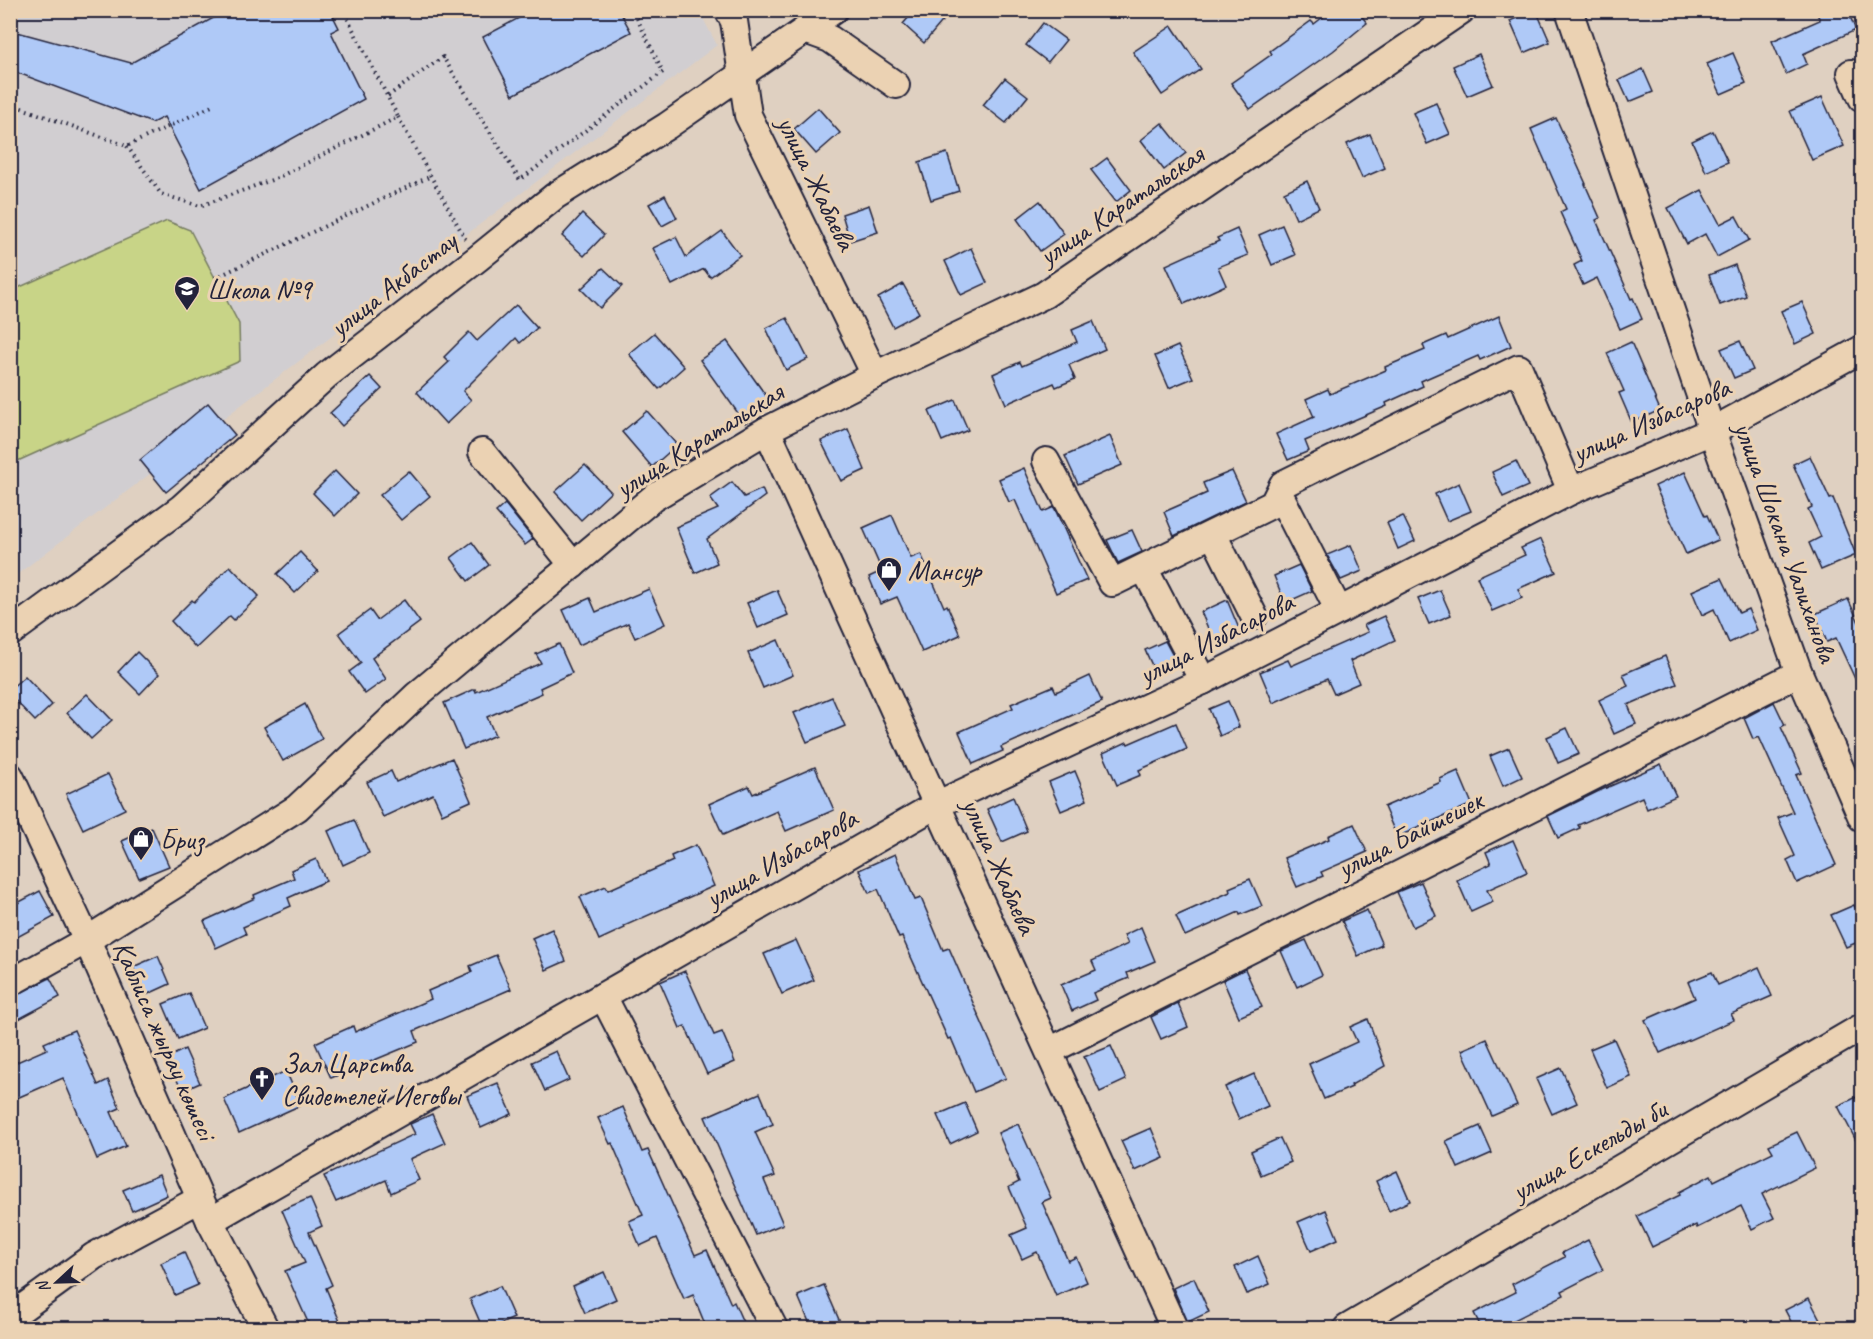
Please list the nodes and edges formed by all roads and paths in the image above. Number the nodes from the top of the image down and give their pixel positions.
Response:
1 (352, 10) edge
2 (633, 10) edge
3 (728, 10) edge
4 (834, 10) edge
5 (1462, 10) edge
6 (1569, 10) edge
7 (344, 12) edge
8 (806, 30) junction
9 (742, 73) junction
10 (1851, 73) dead end
11 (896, 85) dead end
12 (387, 96) junction
13 (1863, 98) edge
14 (214, 105) dead end
15 (10, 108) edge
16 (398, 117) junction
17 (127, 146) junction
18 (430, 176) junction
19 (477, 259) junction
20 (215, 278) dead end
21 (1863, 349) edge
22 (875, 375) junction
23 (768, 430) junction
24 (1712, 431) junction
25 (482, 452) dead end
26 (1046, 461) dead end
27 (1571, 491) junction
28 (1279, 493) junction
29 (1213, 534) junction
30 (573, 565) junction
31 (1144, 568) junction
32 (1339, 611) junction
33 (1254, 616) dead end
34 (10, 633) edge
35 (1799, 673) junction
36 (1203, 681) junction
37 (10, 776) edge
38 (938, 804) junction
39 (1863, 818) edge
40 (87, 940) junction
41 (10, 983) edge
42 (603, 996) junction
43 (1863, 1027) edge
44 (1048, 1051) junction
45 (205, 1210) junction
46 (10, 1317) edge
47 (265, 1329) edge
48 (774, 1329) edge
49 (1174, 1329) edge
50 (1347, 1329) edge

1 - 7 path
2 - 12 path
3 - 9 street, улица Жабаева
4 - 8 street, улица Акбастау
5 - 22 street, улица Каратальская
6 - 24 street, улица Шокана Уалиханова
7 - 12 path
8 - 9 street, улица Акбастау
8 - 11 street
9 - 19 street, улица Акбастау
9 - 22 street, улица Жабаева
10 - 13 street
12 - 16 path
14 - 17 path
15 - 17 path
16 - 17 path
16 - 18 path
18 - 19 path
18 - 20 path
19 - 34 street, улица Акбастау
21 - 24 street, улица Избасарова
22 - 23 street, улица Каратальская
23 - 30 street, улица Каратальская
23 - 38 street, улица Жабаева
24 - 27 street, улица Избасарова
24 - 35 street, улица Шокана Уалиханова
25 - 30 street
26 - 31 street
27 - 28 street
27 - 32 street, улица Избасарова
28 - 29 street
28 - 32 street
29 - 31 street
29 - 33 street
30 - 40 street, улица Каратальская
31 - 36 street
32 - 36 street, улица Избасарова
35 - 39 street, улица Шокана Уалиханова
35 - 44 street, улица Байшешек
36 - 38 street, улица Избасарова
37 - 40 street, Қаблиса жырау көшесі
38 - 42 street, улица Избасарова
38 - 44 street, улица Жабаева
40 - 41 street, улица Каратальская
40 - 45 street, Қаблиса жырау көшесі
42 - 45 street, улица Избасарова
42 - 48 street
43 - 50 street, улица Ескельды би
44 - 49 street, улица Жабаева
45 - 46 street, улица Избасарова
45 - 47 street, Қаблиса жырау көшесі

